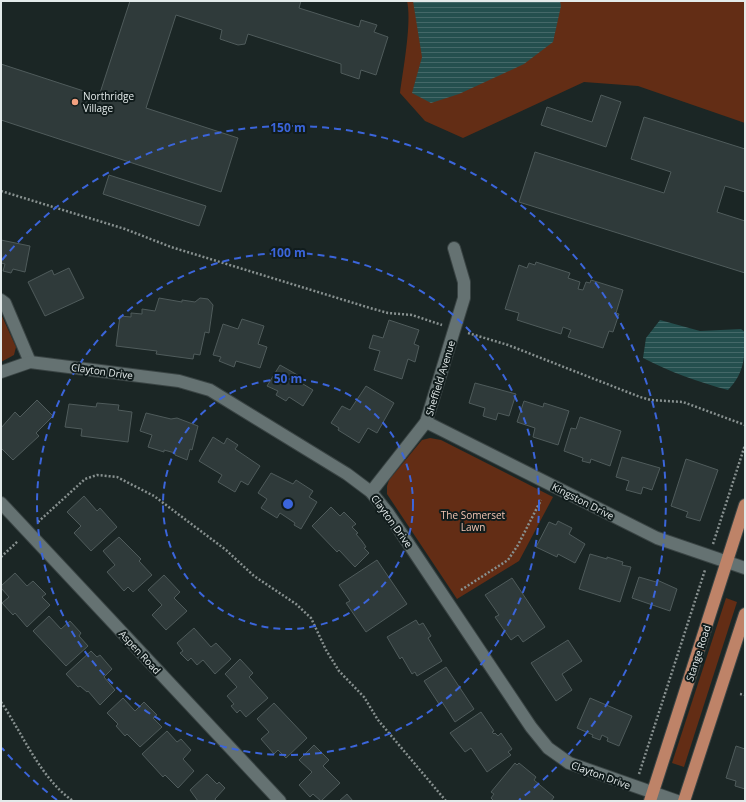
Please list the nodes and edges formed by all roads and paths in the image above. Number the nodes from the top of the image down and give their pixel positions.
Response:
1 (1, 191) edge
2 (454, 248) dead end
3 (1, 300) edge
4 (455, 329) junction
5 (30, 362) junction
6 (1, 372) edge
7 (426, 422) junction
8 (745, 425) edge
9 (745, 445) edge
10 (370, 492) junction
11 (541, 500) dead end
12 (1, 503) edge
13 (745, 505) edge
14 (28, 532) junction
15 (713, 545) dead end
16 (1, 557) edge
17 (727, 562) junction
18 (705, 568) dead end
19 (745, 568) edge
20 (461, 590) dead end
21 (745, 614) edge
22 (740, 694) dead end
23 (745, 696) edge
24 (1, 702) edge
25 (639, 775) dead end
26 (652, 797) edge
27 (73, 801) edge
28 (280, 801) edge
29 (446, 801) edge
30 (677, 801) edge
31 (684, 801) edge

1 - 4 path
2 - 4 street, Sheffield Avenue
3 - 5 street
4 - 7 street, Sheffield Avenue
4 - 8 path
5 - 6 street, Clayton Drive
5 - 10 street, Clayton Drive
7 - 10 street, Sheffield Avenue
7 - 17 street, Kingston Drive
9 - 15 path
10 - 26 street, Clayton Drive
11 - 20 path
12 - 14 street, Aspen Road
13 - 17 main road, Stange Road
14 - 16 path
14 - 28 street, Aspen Road
14 - 29 path
17 - 19 street, Kingston Drive
17 - 26 main road, Stange Road
18 - 25 path
21 - 31 main road
22 - 23 path
24 - 27 path
26 - 30 street, Clayton Drive

